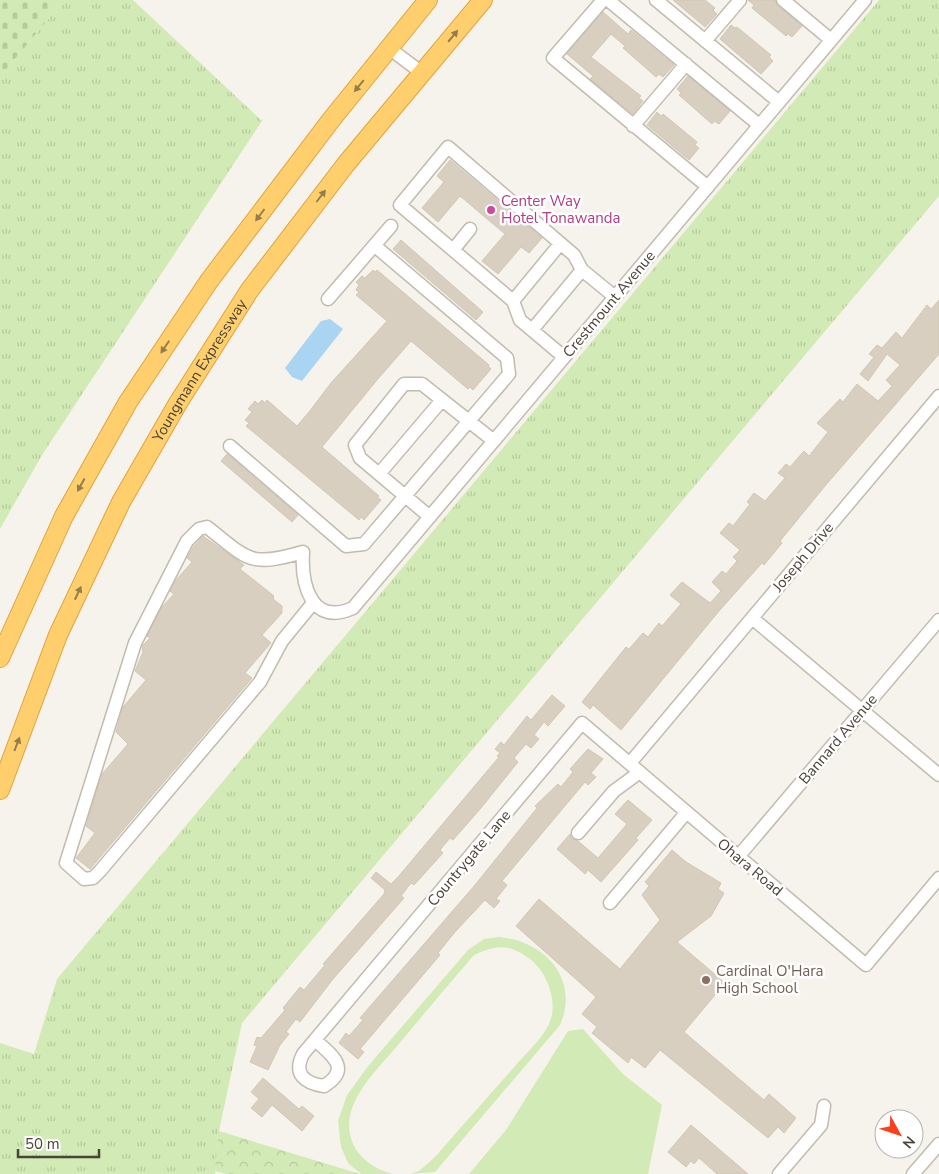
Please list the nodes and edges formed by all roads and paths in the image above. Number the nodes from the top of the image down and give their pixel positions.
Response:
1 (428, 0) edge
2 (483, 0) edge
3 (603, 0) edge
4 (608, 0) edge
5 (656, 0) edge
6 (740, 0) edge
7 (783, 0) edge
8 (865, 0) edge
9 (831, 40) junction
10 (705, 41) junction
11 (390, 48) junction
12 (686, 64) junction
13 (422, 73) junction
14 (779, 102) junction
15 (759, 125) junction
16 (633, 126) junction
17 (708, 187) junction
18 (390, 226) dead end
19 (470, 229) dead end
20 (560, 244) junction
21 (375, 246) junction
22 (453, 250) junction
23 (582, 270) junction
24 (615, 297) junction
25 (328, 299) dead end
26 (513, 300) junction
27 (532, 330) junction
28 (564, 357) junction
29 (939, 396) edge
30 (442, 400) junction
31 (469, 422) junction
32 (494, 441) junction
33 (230, 446) dead end
34 (378, 474) junction
35 (405, 496) junction
36 (430, 517) junction
37 (313, 603) junction
38 (752, 618) junction
39 (939, 620) edge
40 (0, 658) edge
41 (862, 711) junction
42 (630, 764) junction
43 (640, 772) junction
44 (939, 775) edge
45 (0, 790) edge
46 (686, 813) junction
47 (578, 833) dead end
48 (737, 858) junction
49 (939, 878) edge
50 (610, 903) dead end
51 (315, 1040) dead end
52 (824, 1106) dead end
53 (939, 1144) edge
54 (779, 1174) edge
55 (913, 1174) edge

1 - 11 highway
13 -> 2 highway, Youngmann Expressway
3 - 16 street
4 - 12 street
5 - 10 street
6 - 10 street
7 - 9 street
8 - 9 street, Crestmount Avenue
9 - 14 street, Crestmount Avenue
10 - 14 street
11 - 13 street
11 -> 40 highway
12 - 15 street
12 - 16 street
45 -> 13 highway, Youngmann Expressway
14 - 15 street, Crestmount Avenue
15 - 17 street, Crestmount Avenue
16 - 17 street
17 - 24 street, Crestmount Avenue
18 - 21 street
19 - 22 street
20 - 22 street
20 - 23 street
20 - 26 street
21 - 25 street
21 - 31 street
22 - 26 street
23 - 24 street
23 - 27 street
24 - 28 street, Crestmount Avenue
26 - 27 street
27 - 28 street
28 - 32 street, Crestmount Avenue
29 - 38 street, Joseph Drive
30 - 31 street
30 - 34 street
30 - 34 street
31 - 32 street
31 - 35 street
32 - 36 street, Crestmount Avenue
33 - 35 street
34 - 35 street
35 - 36 street
36 - 37 street, Crestmount Avenue
37 - 37 street
38 - 41 street
38 - 42 street, Joseph Drive
39 - 41 street, Bannard Avenue
41 - 44 street
41 - 48 street, Bannard Avenue
42 - 43 street, Ohara Road
42 - 51 street, Countrygate Lane
43 - 46 street, Ohara Road
43 - 47 street
46 - 48 street, Ohara Road
46 - 50 street
48 - 49 street, Ohara Road
52 - 54 street
53 - 55 street

